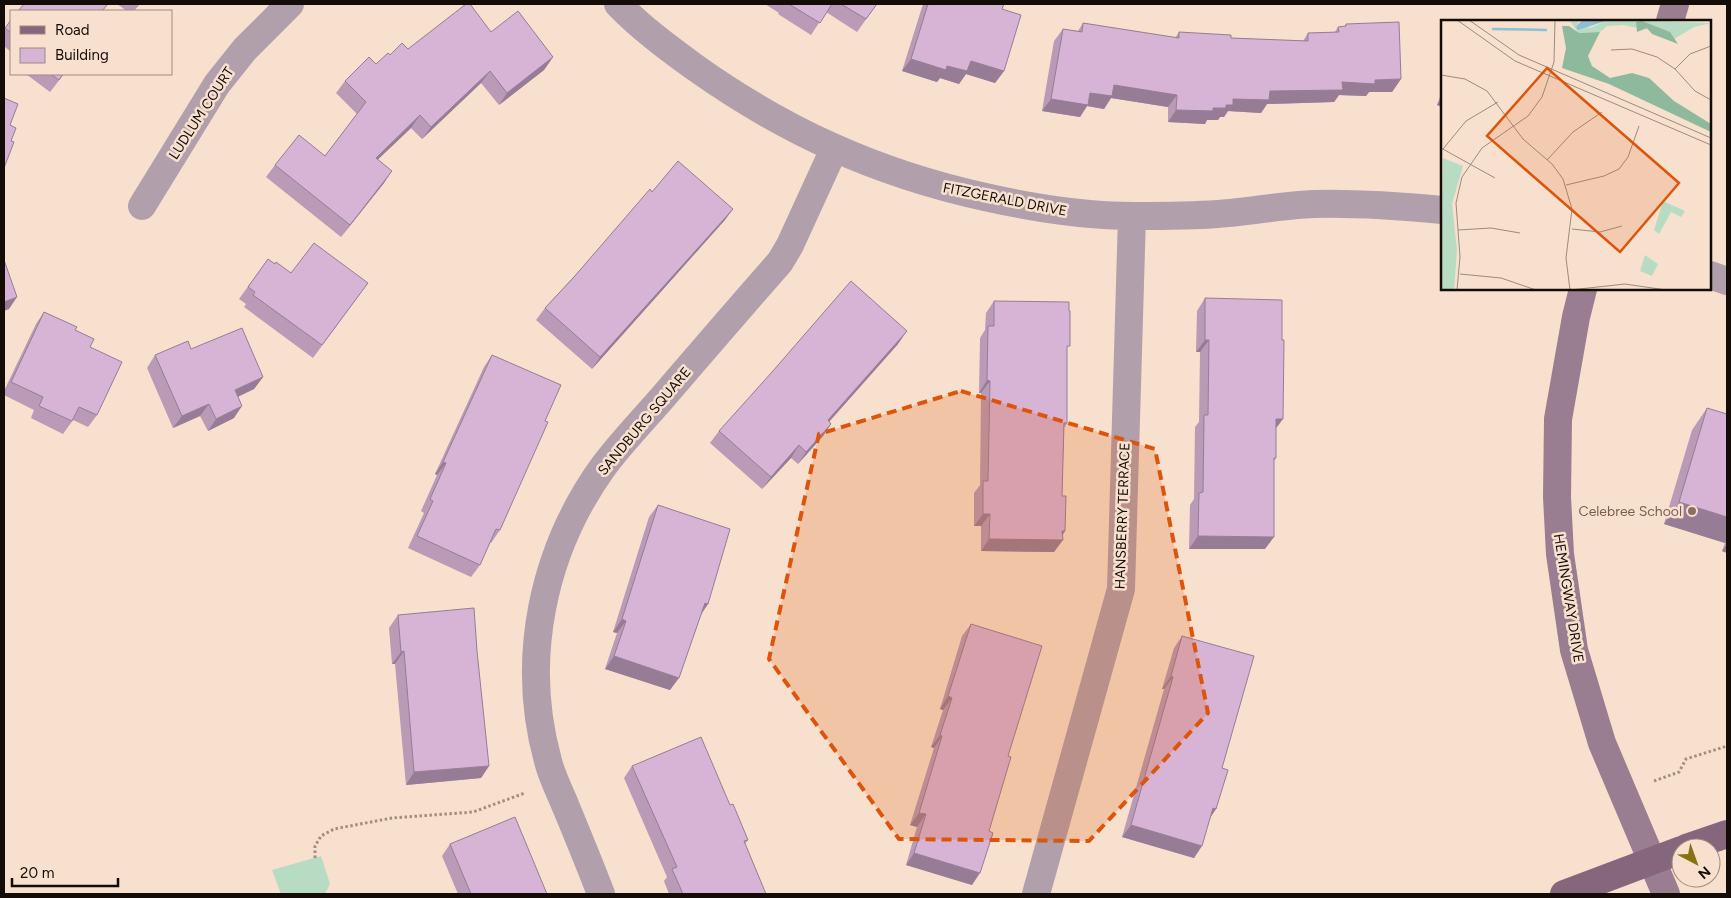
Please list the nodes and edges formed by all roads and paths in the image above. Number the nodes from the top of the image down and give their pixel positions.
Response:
1 (290, 4) edge
2 (618, 4) edge
3 (1675, 4) edge
4 (1670, 20) edge
5 (834, 149) junction
6 (142, 206) dead end
7 (1441, 210) edge
8 (1132, 216) junction
9 (1711, 276) edge
10 (1727, 281) edge
11 (1583, 290) edge
12 (1727, 746) edge
13 (555, 780) junction
14 (1624, 792) junction
15 (1671, 853) edge
16 (314, 858) dead end
17 (1650, 860) junction
18 (602, 894) edge
19 (1036, 894) edge
20 (1564, 894) edge
21 (1666, 894) edge

1 - 6 street, LUDLUM COURT
2 - 5 street, FITZGERALD DRIVE
3 - 4 street
5 - 8 street, FITZGERALD DRIVE
5 - 13 street, SANDBURG SQUARE
7 - 8 street, FITZGERALD DRIVE
8 - 19 street, HANSBERRY TERRACE
9 - 10 street
11 - 14 street, HEMINGWAY DRIVE
12 - 14 path
13 - 16 path
13 - 18 street, SANDBURG SQUARE
14 - 17 street, HEMINGWAY DRIVE
15 - 17 main road
17 - 20 main road
17 - 21 street, HEMINGWAY DRIVE

